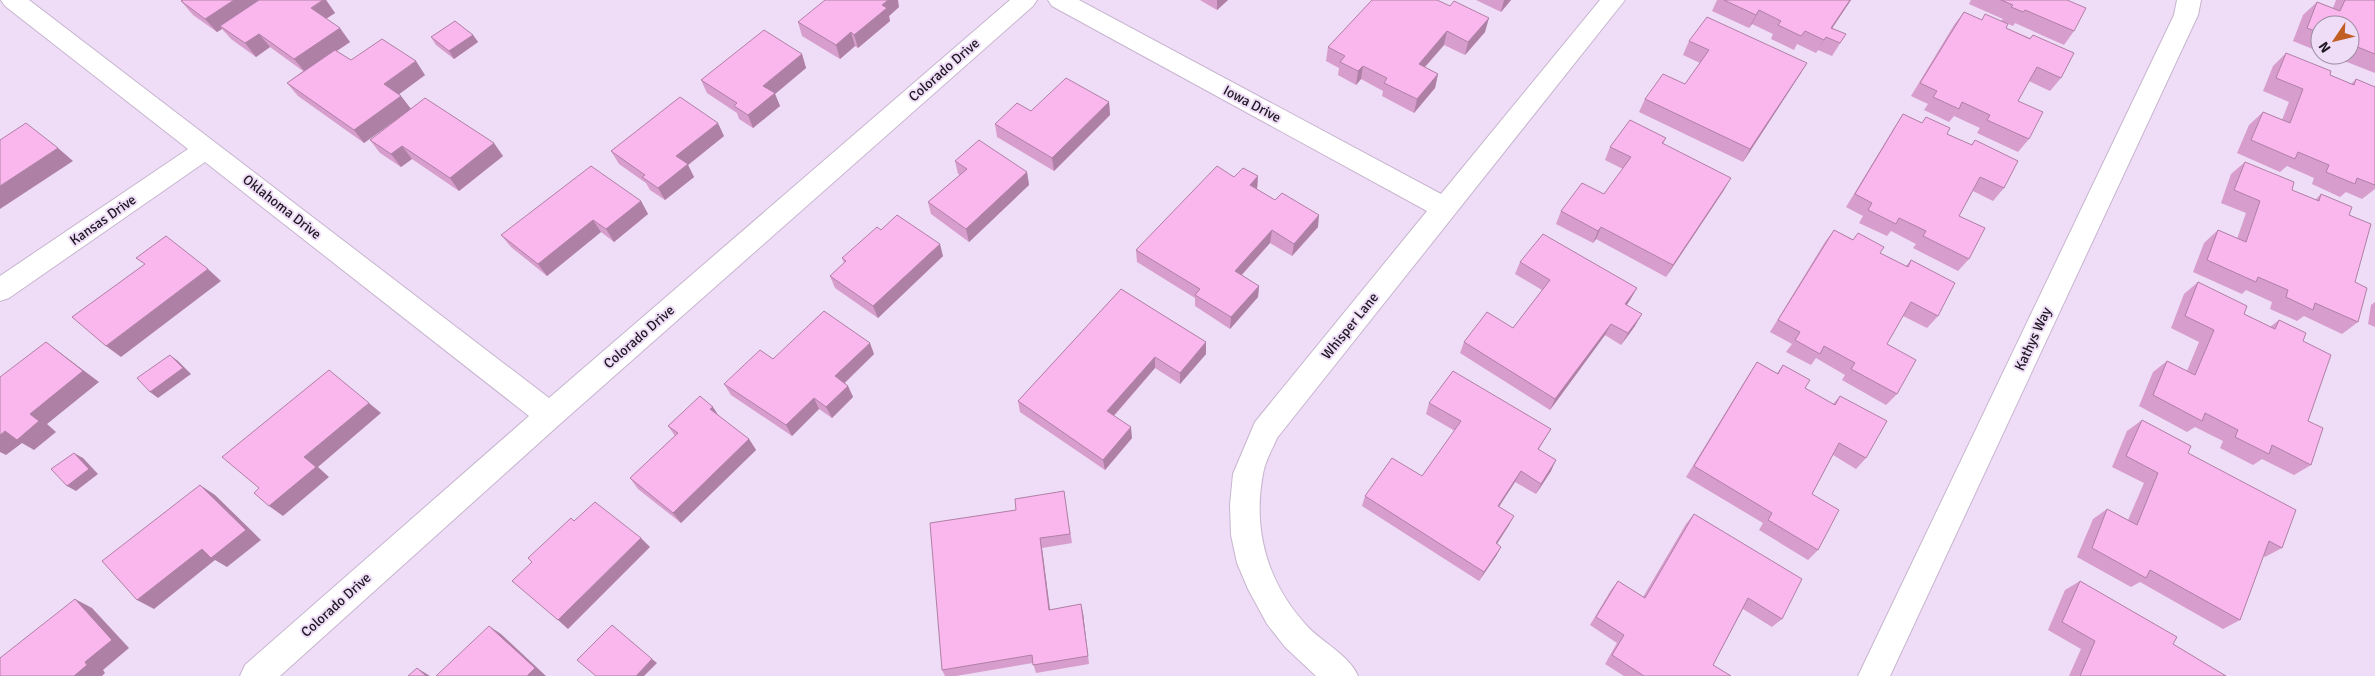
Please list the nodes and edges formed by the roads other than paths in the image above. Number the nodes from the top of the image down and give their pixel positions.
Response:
1 (13, 0) edge
2 (1025, 0) edge
3 (1060, 0) edge
4 (1613, 0) edge
5 (2189, 0) edge
6 (206, 149) junction
7 (1444, 208) junction
8 (0, 290) edge
9 (550, 415) junction
10 (256, 676) edge
11 (1342, 676) edge
12 (1874, 676) edge

1 - 6 street, Oklahoma Drive
2 - 9 street, Colorado Drive
3 - 7 street, Iowa Drive
4 - 7 street, Whisper Lane
5 - 12 street, Kathys Way
6 - 8 street, Kansas Drive
6 - 9 street, Oklahoma Drive
7 - 11 street, Whisper Lane
9 - 10 street, Colorado Drive

